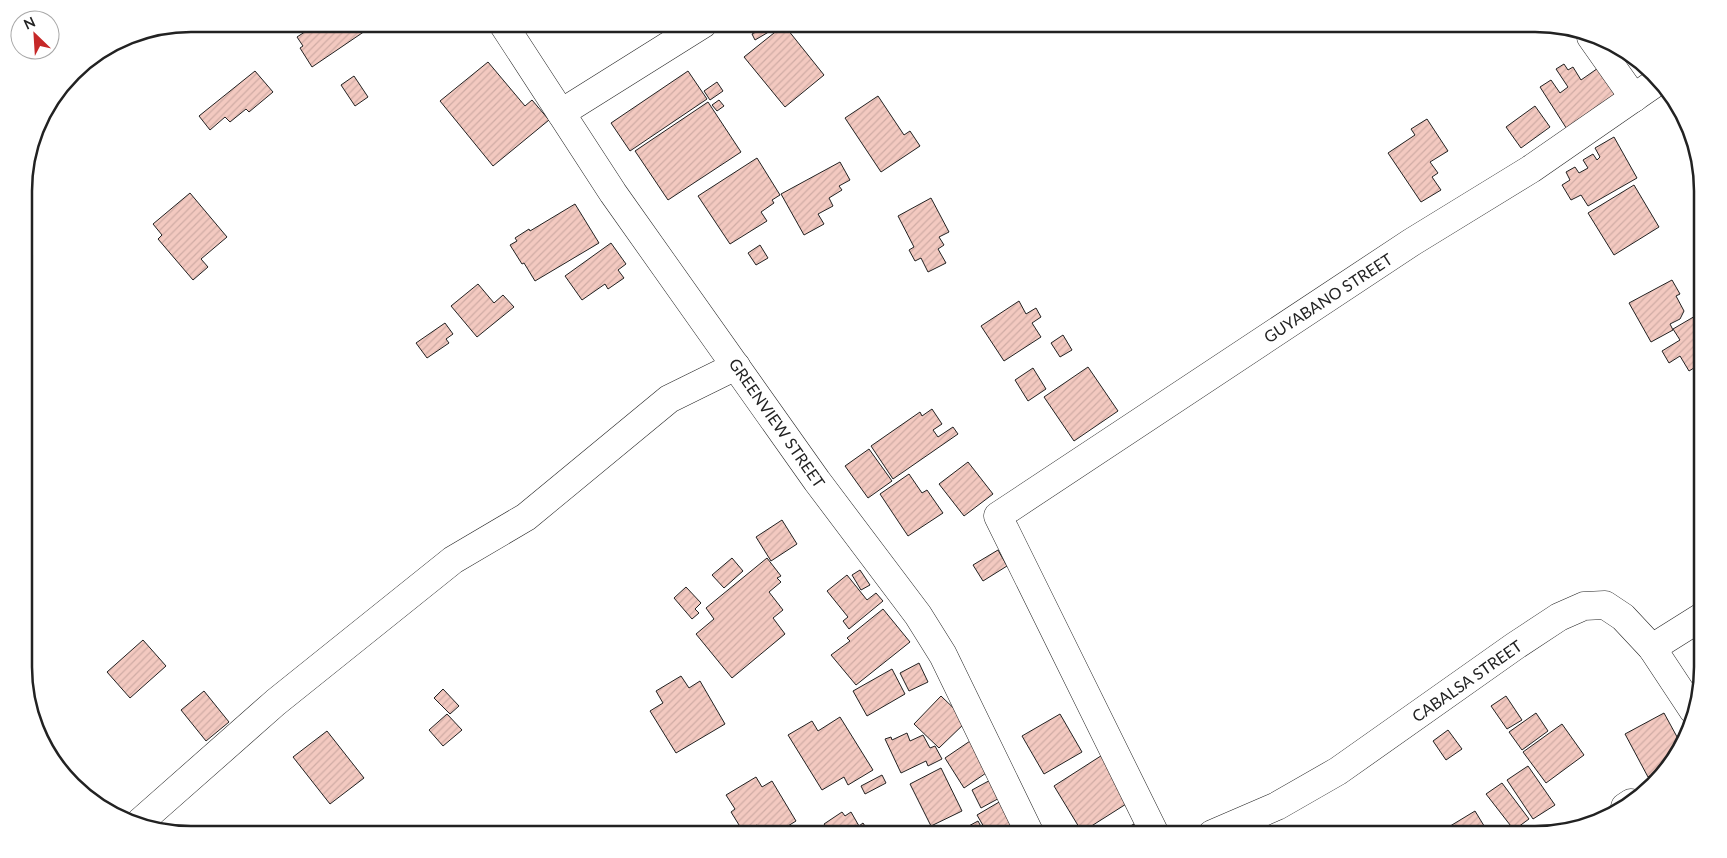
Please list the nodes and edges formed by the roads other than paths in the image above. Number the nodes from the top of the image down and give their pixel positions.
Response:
1 (508, 32) edge
2 (689, 32) edge
3 (1597, 45) edge
4 (1653, 85) edge
5 (1634, 98) junction
6 (561, 113) junction
7 (736, 366) junction
8 (1694, 622) edge
9 (1652, 648) junction
10 (1690, 705) edge
11 (144, 818) edge
12 (1026, 825) edge
13 (1151, 825) edge
14 (1232, 825) edge

1 - 6 street, GREENVIEW STREET
2 - 6 street
3 - 5 street
4 - 5 street, GUYABANO STREET
5 - 13 street, GUYABANO STREET
6 - 7 street, GREENVIEW STREET
7 - 11 street
7 - 12 street, GREENVIEW STREET
8 - 9 street
9 - 10 street, CABALSA STREET
9 - 14 street, CABALSA STREET

